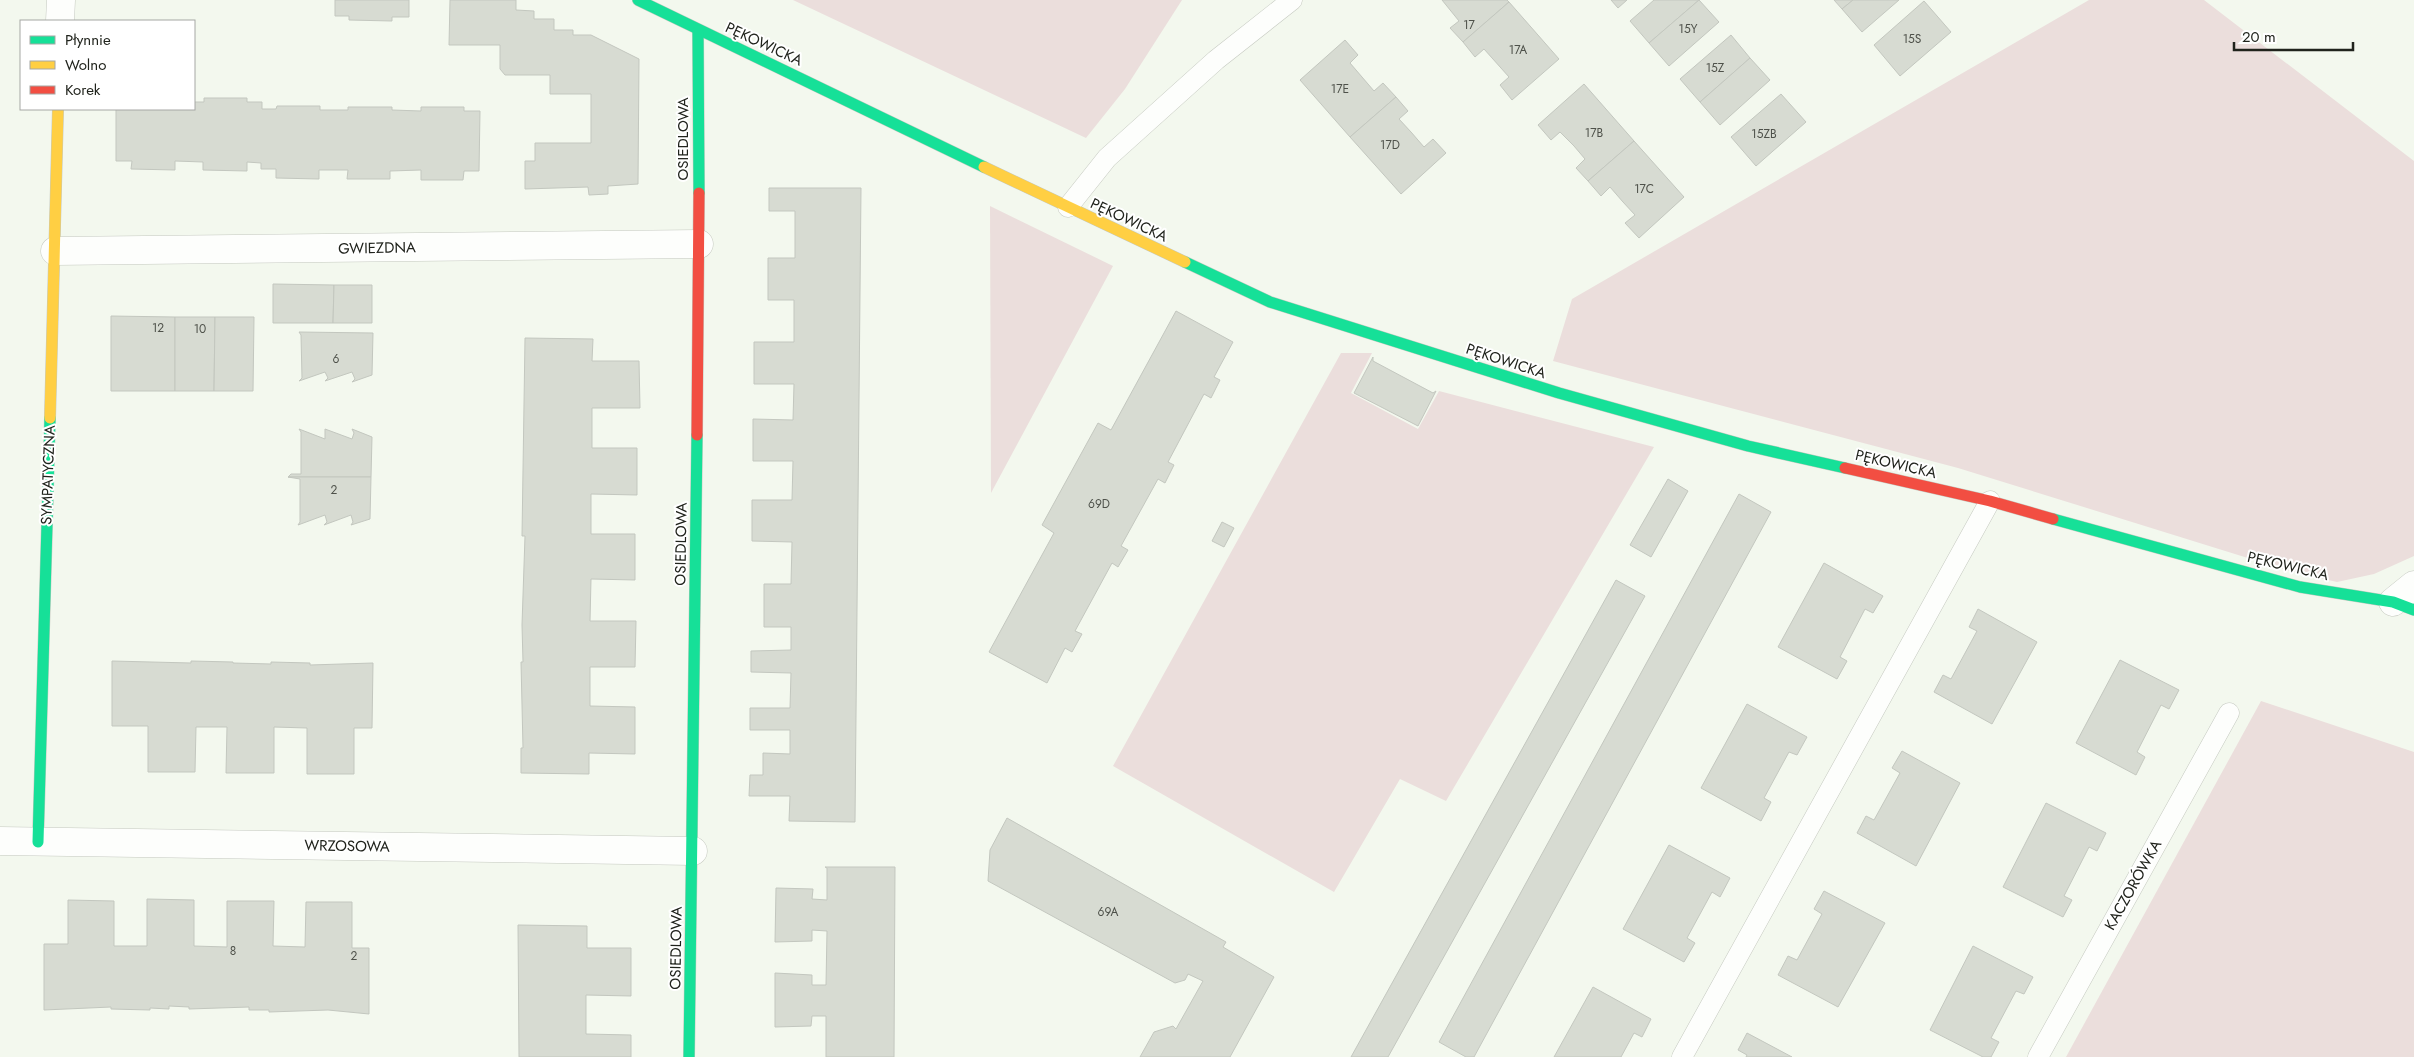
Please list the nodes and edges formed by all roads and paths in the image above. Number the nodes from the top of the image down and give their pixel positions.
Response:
1 (61, 0) edge
2 (638, 0) edge
3 (1292, 0) edge
4 (60, 20) edge
5 (698, 30) junction
6 (58, 110) edge
7 (1068, 207) junction
8 (698, 244) junction
9 (55, 251) junction
10 (1990, 501) junction
11 (2414, 585) edge
12 (2404, 606) edge
13 (2229, 713) dead end
14 (0, 841) edge
15 (38, 842) junction
16 (693, 850) junction
17 (689, 1057) edge
18 (1682, 1057) edge
19 (2038, 1057) edge

1 - 4 street
2 - 5 street, PĘKOWICKA
3 - 7 lane
5 - 7 street, PĘKOWICKA
5 - 8 street, OSIEDLOWA
6 - 9 street, SYMPATYCZNA
7 - 10 street, PĘKOWICKA
8 - 9 street, GWIEZDNA
8 - 16 street, OSIEDLOWA
9 - 15 street, SYMPATYCZNA
10 - 12 street, PĘKOWICKA
10 - 18 lane
11 - 12 street
13 - 19 lane, KACZORÓWKA
14 - 15 street, WRZOSOWA
15 - 16 street, WRZOSOWA
16 - 17 street, OSIEDLOWA

